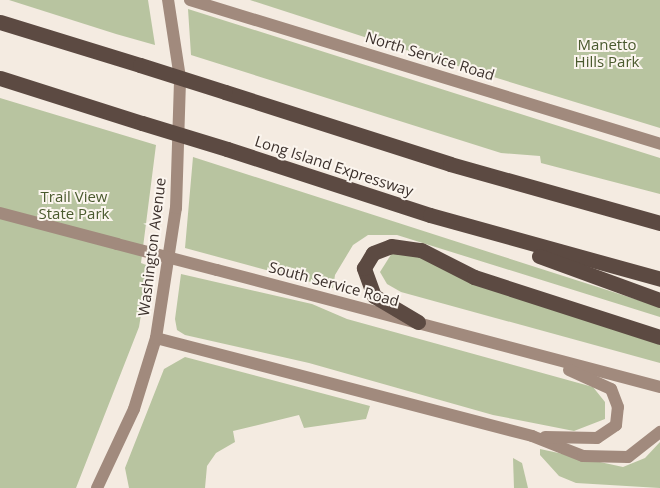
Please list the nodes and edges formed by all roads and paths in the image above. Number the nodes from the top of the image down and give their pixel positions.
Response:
1 (168, 0) edge
2 (190, 0) edge
3 (0, 22) edge
4 (0, 78) edge
5 (660, 144) edge
6 (0, 213) edge
7 (430, 215) junction
8 (660, 223) edge
9 (660, 279) edge
10 (660, 300) edge
11 (418, 322) junction
12 (660, 337) edge
13 (156, 338) junction
14 (484, 340) junction
15 (660, 387) edge
16 (660, 432) edge
17 (532, 436) junction
18 (97, 488) edge

1 - 13 main road, Washington Avenue
2 - 5 main road, North Service Road
3 - 8 highway, bridge
4 - 7 highway, Long Island Expressway, bridge
6 - 11 main road, South Service Road, bridge
7 - 9 highway, Long Island Expressway
7 - 10 highway
11 - 12 highway
11 - 14 main road, South Service Road
13 - 17 main road
13 - 18 main road, Washington Avenue
14 - 15 main road, South Service Road
14 - 17 main road
16 - 17 main road

